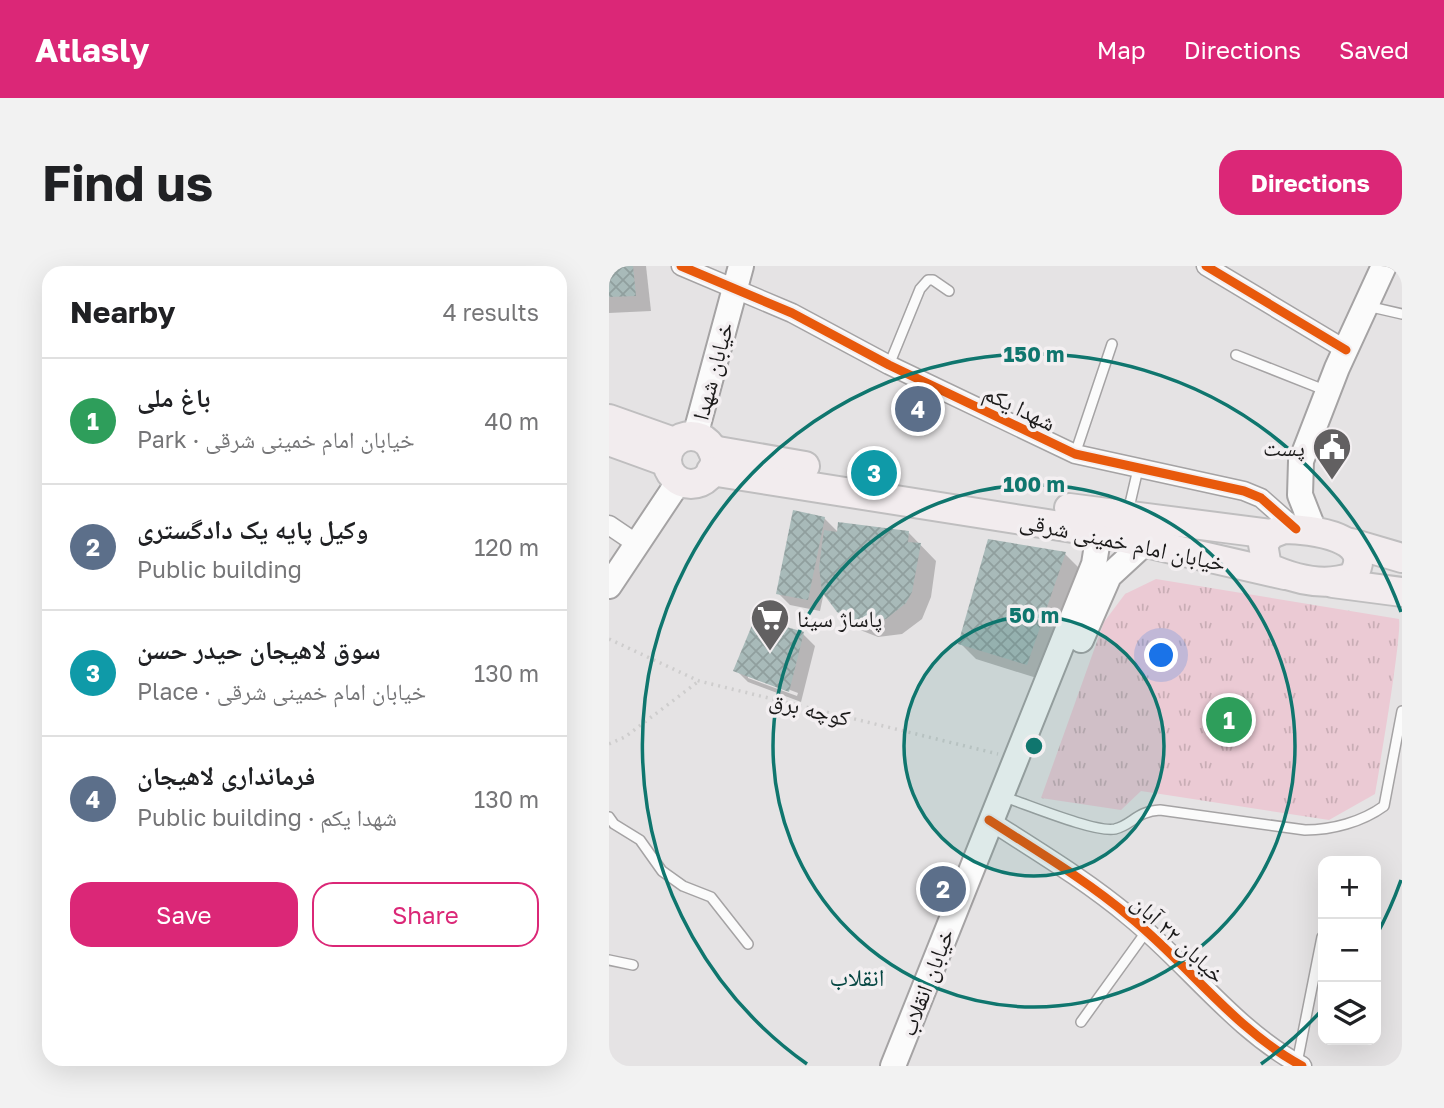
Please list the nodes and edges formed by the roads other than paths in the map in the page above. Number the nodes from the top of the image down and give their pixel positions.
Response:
1 (681, 266) edge
2 (1206, 266) edge
3 (1384, 266) edge
4 (738, 278) edge
5 (949, 291) dead end
6 (1366, 306) junction
7 (1402, 314) edge
8 (1112, 344) dead end
9 (1346, 349) junction
10 (1236, 355) dead end
11 (889, 365) junction
12 (1329, 391) junction
13 (609, 419) edge
14 (609, 441) edge
15 (1075, 454) junction
16 (690, 457) junction
17 (1138, 469) junction
18 (1109, 521) junction
19 (609, 525) edge
20 (1294, 532) junction
21 (1147, 541) junction
22 (1352, 543) junction
23 (636, 544) junction
24 (1400, 557) edge
25 (1285, 575) junction
26 (1327, 583) junction
27 (609, 586) edge
28 (1402, 592) edge
29 (1402, 710) edge
30 (1010, 799) junction
31 (609, 817) edge
32 (989, 820) junction
33 (1146, 932) junction
34 (748, 944) dead end
35 (1318, 959) edge
36 (609, 960) edge
37 (633, 965) dead end
38 (1081, 1022) dead end
39 (1299, 1064) edge
40 (893, 1066) edge

1 - 4 street, شهدا یکم
2 - 9 street
3 - 6 main road
4 - 11 street, شهدا یکم
4 - 16 main road, خیابان شهدا
5 - 11 lane
6 - 7 lane
6 - 9 main road
8 - 15 lane
9 - 12 main road
10 - 12 lane
11 - 15 street, شهدا یکم
12 - 20 main road
13 - 16 main road
14 - 16 main road
15 - 17 street, شهدا یکم
16 - 18 main road, خیابان امام خمینی شرقی
16 - 23 main road, خیابان شهدا
17 - 18 lane
17 - 20 street, شهدا یکم
18 - 20 main road, خیابان امام خمینی شرقی
18 - 21 main road, خیابان امام خمینی شرقی
18 - 32 main road, خیابان انقلاب
19 - 23 street
20 - 22 main road, خیابان امام خمینی شرقی
20 - 25 main road
21 - 25 main road, خیابان امام خمینی شرقی
21 - 30 main road, خیابان انقلاب
22 - 24 main road
22 - 26 main road
23 - 27 main road, خیابان شهدا
25 - 26 main road, خیابان امام خمینی شرقی
26 - 28 main road
29 - 30 lane
30 - 32 main road, خیابان انقلاب
31 - 34 lane
32 - 33 street, خیابان ۲۲ آبان
32 - 40 main road, خیابان انقلاب
33 - 38 lane
33 - 39 street, خیابان ۲۲ آبان
35 - 39 lane
36 - 37 lane

